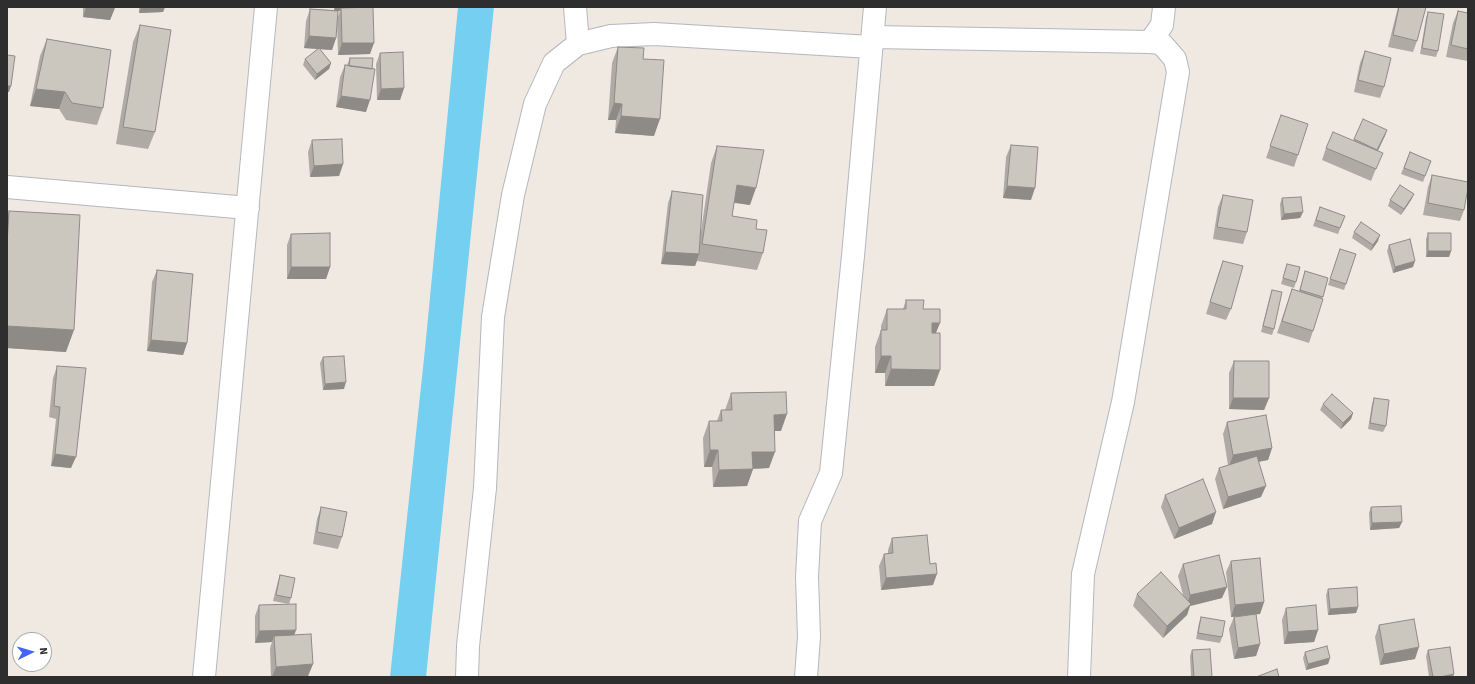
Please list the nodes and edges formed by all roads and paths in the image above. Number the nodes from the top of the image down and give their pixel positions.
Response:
1 (266, 7) edge
2 (575, 7) edge
3 (875, 7) edge
4 (1164, 7) edge
5 (872, 42) junction
6 (1150, 42) junction
7 (578, 44) junction
8 (7, 187) edge
9 (248, 208) junction
10 (204, 677) edge
11 (467, 677) edge
12 (806, 677) edge
13 (1079, 677) edge

1 - 9 street
2 - 7 street
3 - 5 street
4 - 6 street
5 - 6 street
5 - 7 street
5 - 12 street
6 - 13 street
7 - 11 street
8 - 9 street
9 - 10 street

